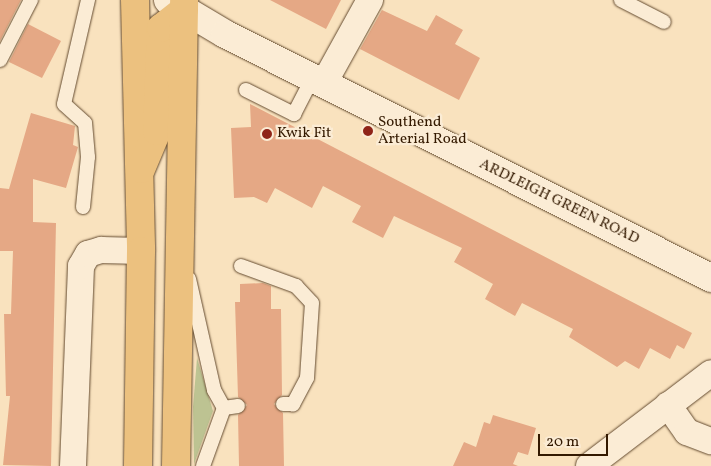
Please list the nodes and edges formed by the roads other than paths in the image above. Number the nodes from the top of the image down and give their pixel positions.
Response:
1 (31, 0) edge
2 (88, 0) edge
3 (136, 0) edge
4 (370, 0) edge
5 (621, 0) edge
6 (178, 3) edge
7 (664, 22) dead end
8 (0, 60) edge
9 (318, 80) junction
10 (246, 90) dead end
11 (138, 176) junction
12 (83, 207) dead end
13 (180, 241) junction
14 (141, 251) junction
15 (241, 266) dead end
16 (711, 278) edge
17 (711, 373) edge
18 (282, 404) dead end
19 (668, 405) junction
20 (711, 441) edge
21 (73, 466) edge
22 (138, 466) edge
23 (176, 466) edge
24 (203, 466) edge
25 (588, 466) edge

1 - 8 lane
2 - 12 lane
3 - 11 highway
4 - 9 street
5 - 7 lane
6 - 9 street, ARDLEIGH GREEN ROAD
6 - 11 highway
6 - 13 highway
9 - 10 lane
9 - 16 street, ARDLEIGH GREEN ROAD
11 - 14 highway
13 - 23 highway
13 - 24 lane
14 - 21 street
14 - 22 highway
15 - 18 lane
17 - 19 street
19 - 20 street
19 - 25 street

